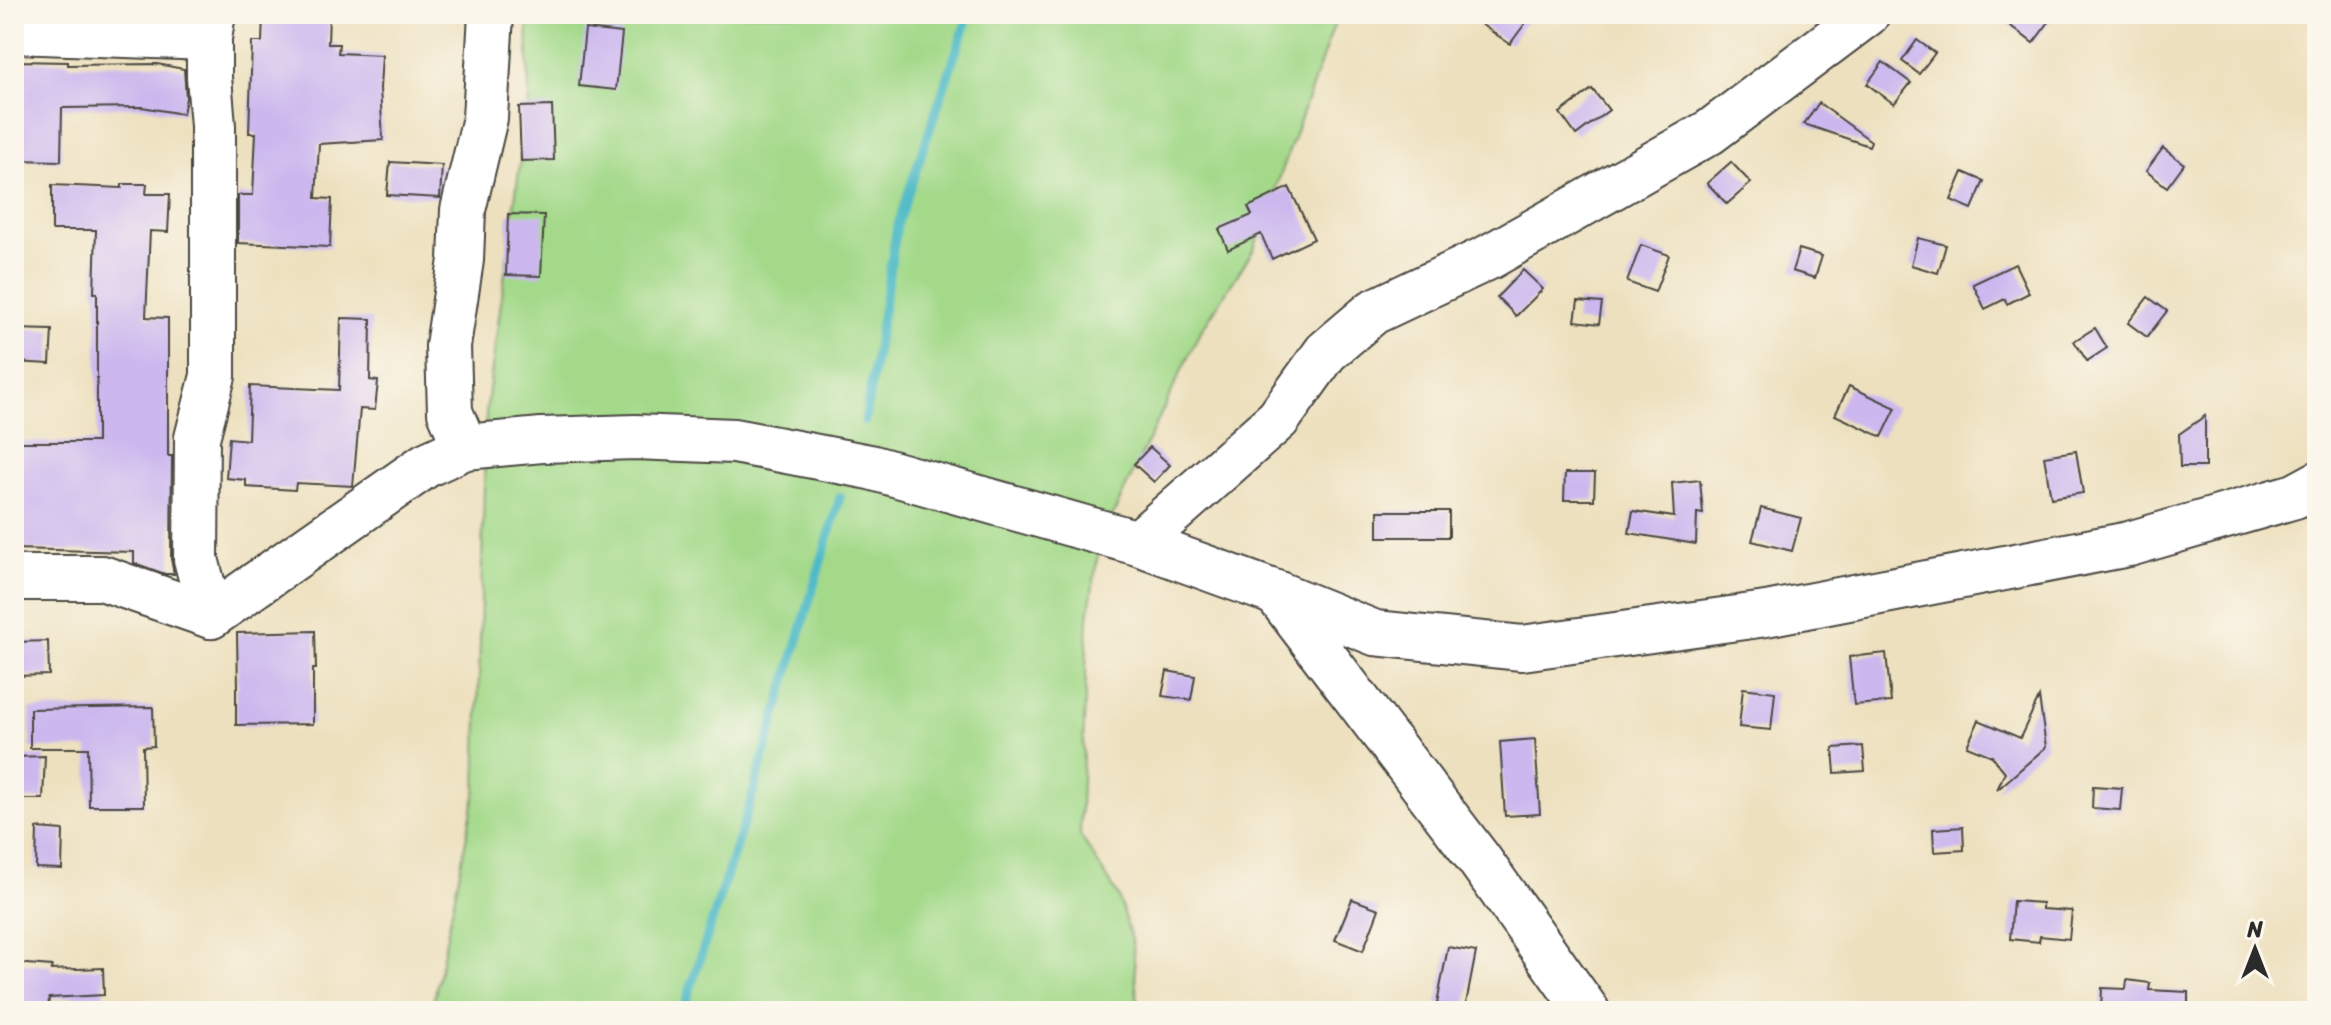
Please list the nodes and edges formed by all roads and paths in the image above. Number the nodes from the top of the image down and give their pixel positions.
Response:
1 (491, 14) edge
2 (1867, 14) edge
3 (211, 26) edge
4 (14, 31) edge
5 (465, 447) junction
6 (2317, 484) edge
7 (1138, 543) junction
8 (14, 578) edge
9 (1276, 593) junction
10 (211, 616) junction
11 (1587, 1011) edge

1 - 5 street
2 - 7 street
3 - 4 street
3 - 10 street
5 - 7 street
5 - 10 street
6 - 9 street
7 - 9 street
8 - 10 street
9 - 11 street

